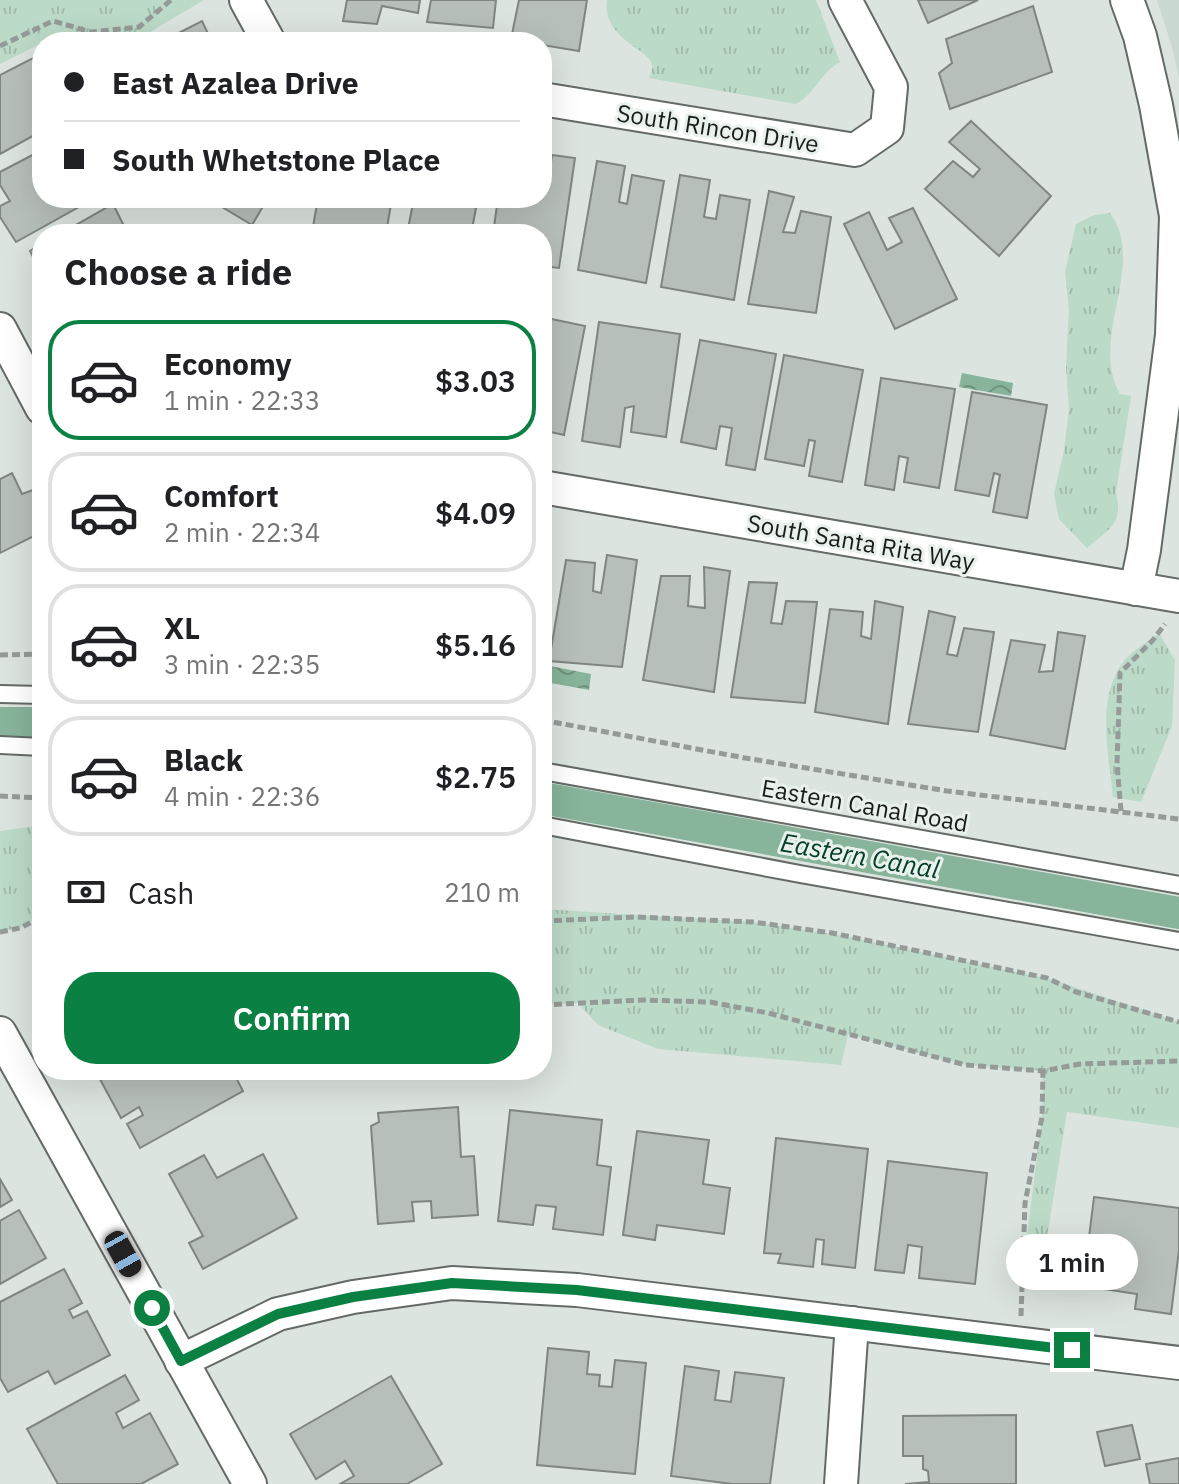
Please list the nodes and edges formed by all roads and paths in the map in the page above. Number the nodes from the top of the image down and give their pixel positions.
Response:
1 (171, 0) edge
2 (246, 0) edge
3 (845, 0) edge
4 (1127, 0) edge
5 (264, 32) edge
6 (0, 46) edge
7 (552, 101) edge
8 (1177, 217) edge
9 (0, 329) edge
10 (32, 389) edge
11 (552, 489) edge
12 (1136, 589) junction
13 (1172, 610) edge
14 (32, 654) edge
15 (0, 655) edge
16 (0, 694) edge
17 (32, 695) edge
18 (552, 722) edge
19 (0, 745) edge
20 (32, 747) edge
21 (552, 773) edge
22 (0, 796) edge
23 (32, 798) edge
24 (1121, 811) junction
25 (1179, 819) edge
26 (552, 827) edge
27 (1179, 885) edge
28 (552, 921) edge
29 (32, 922) edge
30 (0, 932) edge
31 (1179, 941) edge
32 (552, 1004) edge
33 (1179, 1022) edge
34 (0, 1033) edge
35 (1179, 1061) edge
36 (1043, 1071) junction
37 (852, 1323) junction
38 (1018, 1343) junction
39 (181, 1361) junction
40 (1179, 1363) edge
41 (250, 1484) edge
42 (841, 1484) edge

1 - 6 path
2 - 5 street
3 - 7 street, South Rincon Drive
4 - 8 street
8 - 12 street
9 - 10 street
11 - 12 street, South Santa Rita Way
12 - 13 street, South Santa Rita Way
13 - 24 path
14 - 15 path
16 - 17 lane
18 - 24 path
19 - 20 lane
21 - 27 lane, Eastern Canal Road
22 - 23 path
24 - 25 path
26 - 31 lane
28 - 33 path
29 - 30 path
32 - 36 path
34 - 39 street
35 - 36 path
36 - 38 path
37 - 38 street
37 - 39 street
37 - 42 street
38 - 40 street
39 - 41 street

